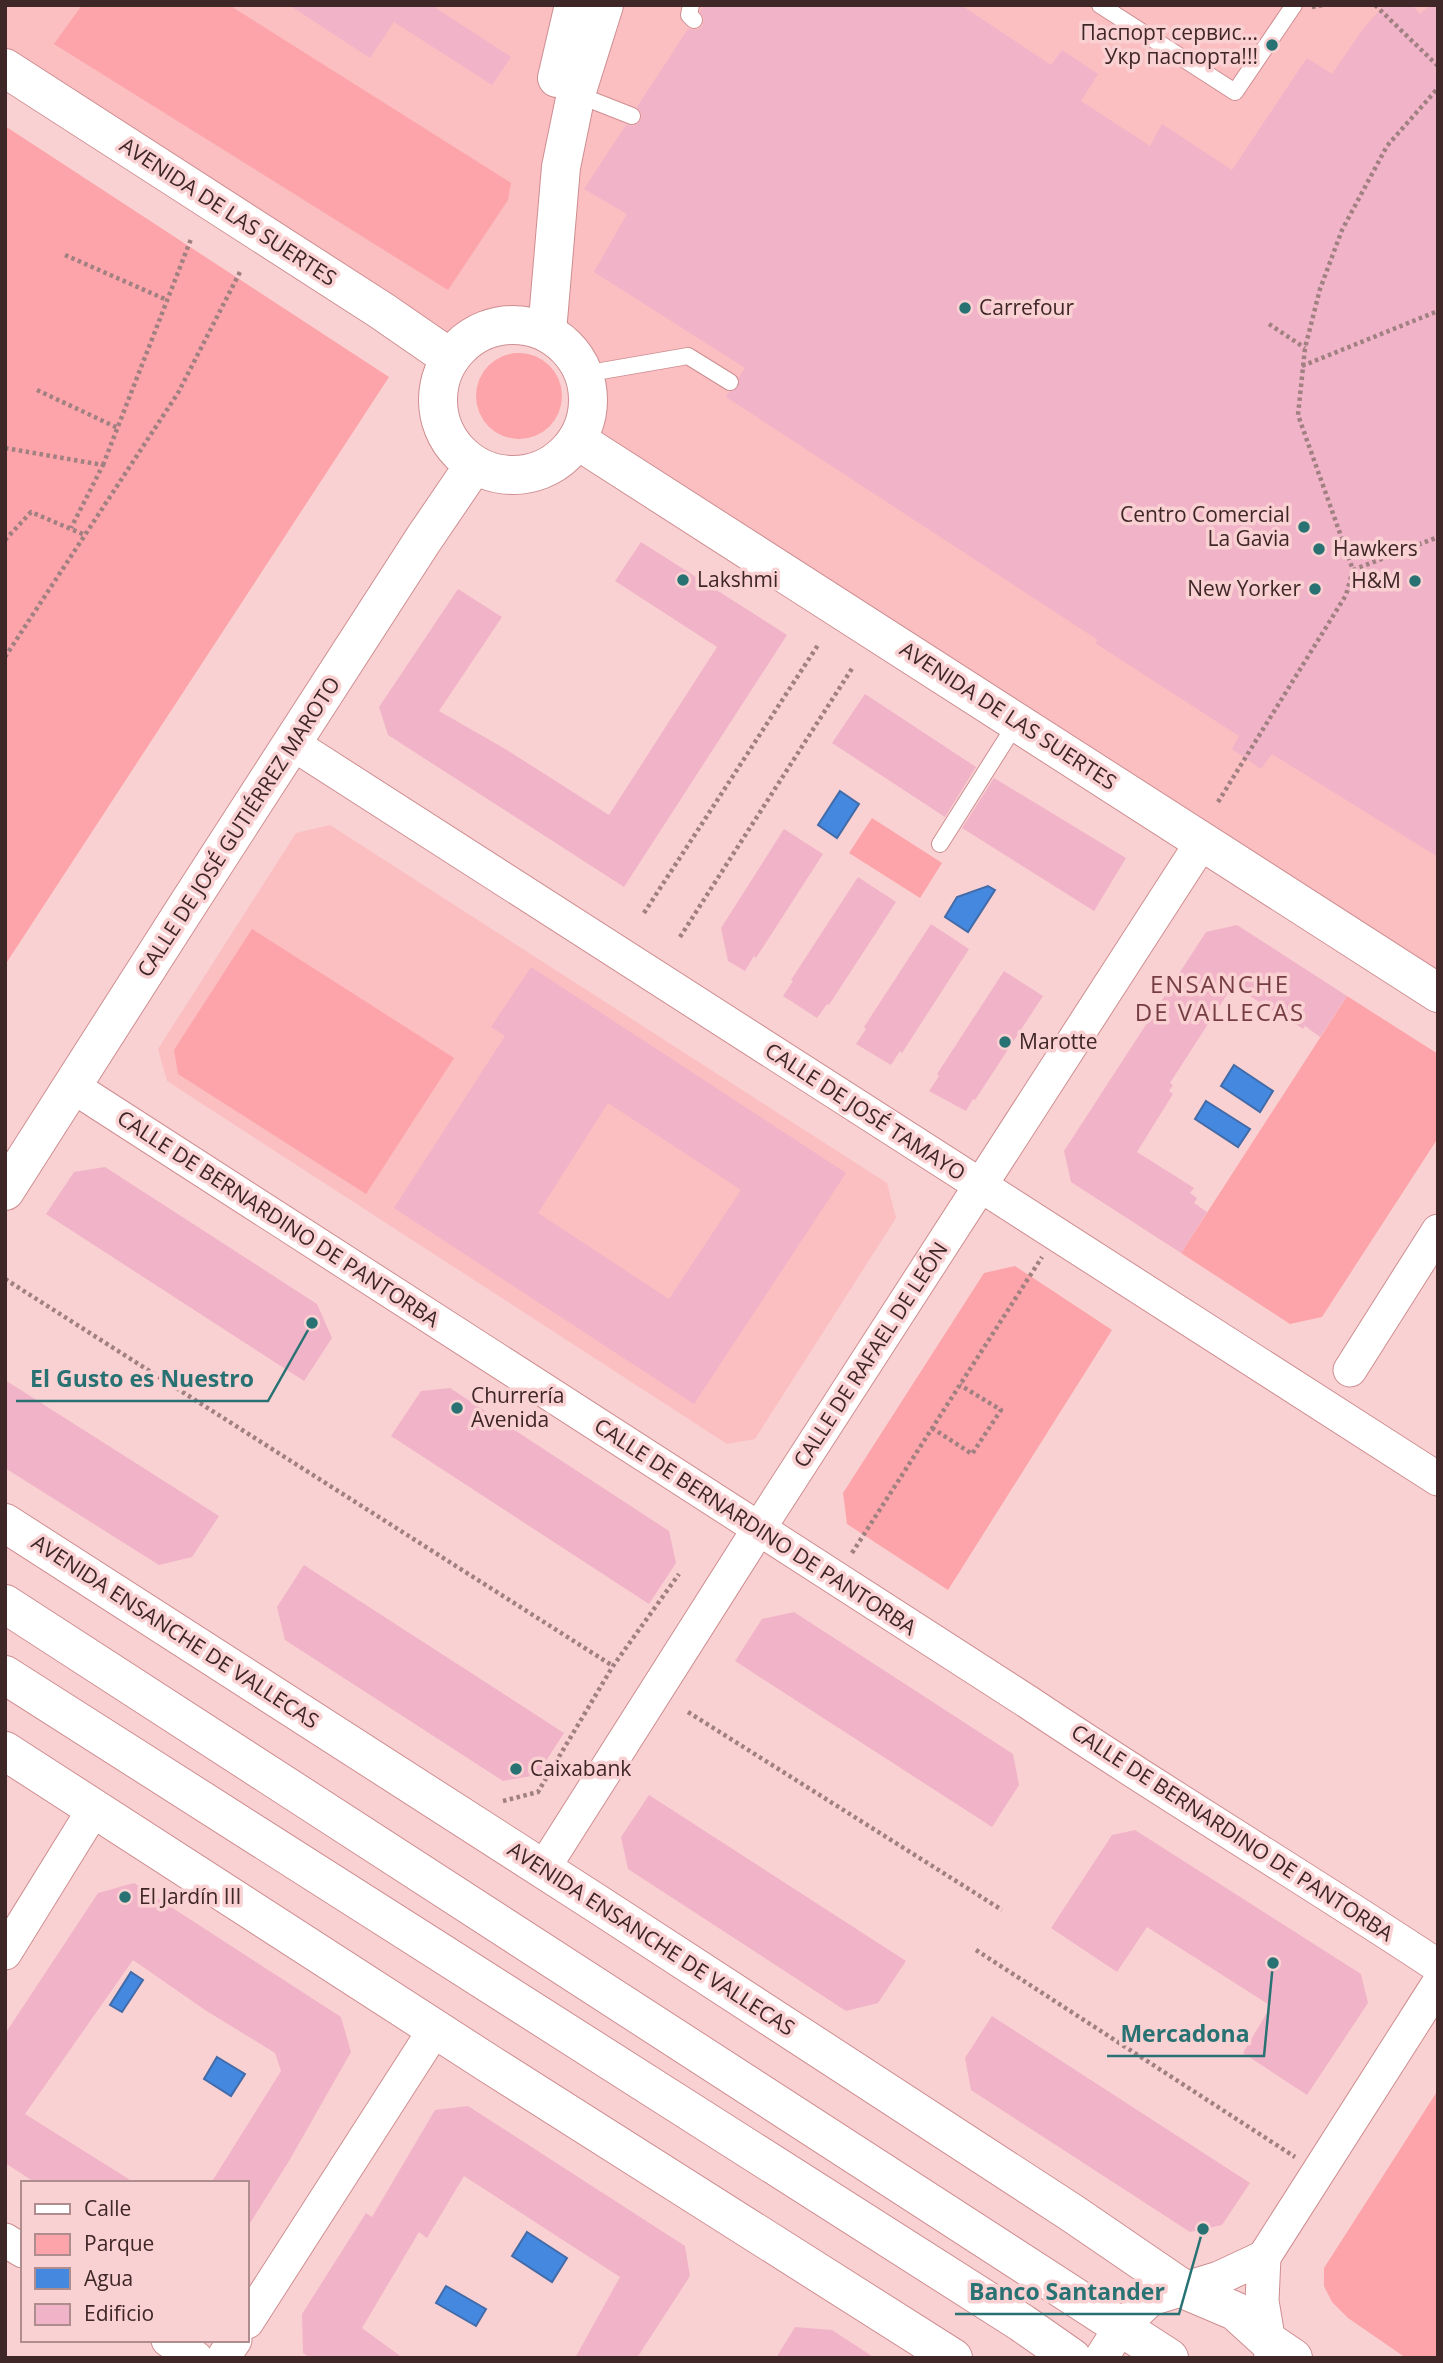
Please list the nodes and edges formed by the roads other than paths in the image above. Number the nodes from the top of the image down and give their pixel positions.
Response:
1 (574, 5) edge
2 (604, 5) edge
3 (1100, 5) edge
4 (1294, 5) edge
5 (5, 68) edge
6 (576, 94) junction
7 (632, 116) dead end
8 (529, 328) junction
9 (450, 358) junction
10 (584, 374) junction
11 (730, 383) dead end
12 (577, 440) junction
13 (474, 465) junction
14 (1017, 722) junction
15 (293, 744) junction
16 (1202, 842) junction
17 (940, 844) dead end
18 (1438, 993) edge
19 (72, 1086) junction
20 (980, 1186) junction
21 (5, 1191) edge
22 (1438, 1231) edge
23 (1350, 1370) dead end
24 (1438, 1479) edge
25 (5, 1523) edge
26 (758, 1530) junction
27 (5, 1604) edge
28 (5, 1675) edge
29 (5, 1751) edge
30 (94, 1809) junction
31 (543, 1870) junction
32 (5, 1953) edge
33 (1438, 1966) edge
34 (1438, 1984) edge
35 (435, 2029) junction
36 (5, 2240) edge
37 (21, 2249) edge
38 (1264, 2258) junction
39 (1183, 2289) junction
40 (248, 2320) edge
41 (171, 2342) edge
42 (234, 2342) edge
43 (1111, 2342) edge
44 (1277, 2352) edge
45 (196, 2358) edge
46 (223, 2358) edge
47 (953, 2358) edge
48 (1072, 2358) edge
49 (1169, 2358) edge

1 - 8 main road
2 - 6 main road
3 - 4 lane
5 - 9 main road, AVENIDA DE LAS SUERTES
6 - 7 lane
6 - 8 main road
8 - 9 main road
8 - 10 main road
9 - 13 main road
10 - 11 lane
10 - 12 main road
12 - 13 main road
12 - 14 main road, AVENIDA DE LAS SUERTES
13 - 15 main road, CALLE DE JOSÉ GUTIÉRREZ MAROTO
14 - 16 main road, AVENIDA DE LAS SUERTES
14 - 17 lane
15 - 19 main road, CALLE DE JOSÉ GUTIÉRREZ MAROTO
15 - 20 street, CALLE DE JOSÉ TAMAYO
16 - 18 main road, AVENIDA DE LAS SUERTES
16 - 20 street, CALLE DE RAFAEL DE LEÓN
19 - 21 main road, CALLE DE JOSÉ GUTIÉRREZ MAROTO
19 - 26 street, CALLE DE BERNARDINO DE PANTORBA
20 - 24 street, CALLE DE JOSÉ TAMAYO
20 - 26 street, CALLE DE RAFAEL DE LEÓN
22 - 23 street
25 - 31 main road, AVENIDA ENSANCHE DE VALLECAS
26 - 31 street, CALLE DE RAFAEL DE LEÓN
26 - 33 street, CALLE DE BERNARDINO DE PANTORBA
27 - 43 main road
28 - 48 main road
29 - 30 main road
30 - 32 street
30 - 35 main road
31 - 39 main road, AVENIDA ENSANCHE DE VALLECAS
34 - 38 street
35 - 40 street
35 - 47 main road
36 - 37 street
38 - 39 street
38 - 44 street
39 - 43 street
39 - 44 main road, AVENIDA ENSANCHE DE VALLECAS
41 - 45 street
42 - 46 street
43 - 49 main road

